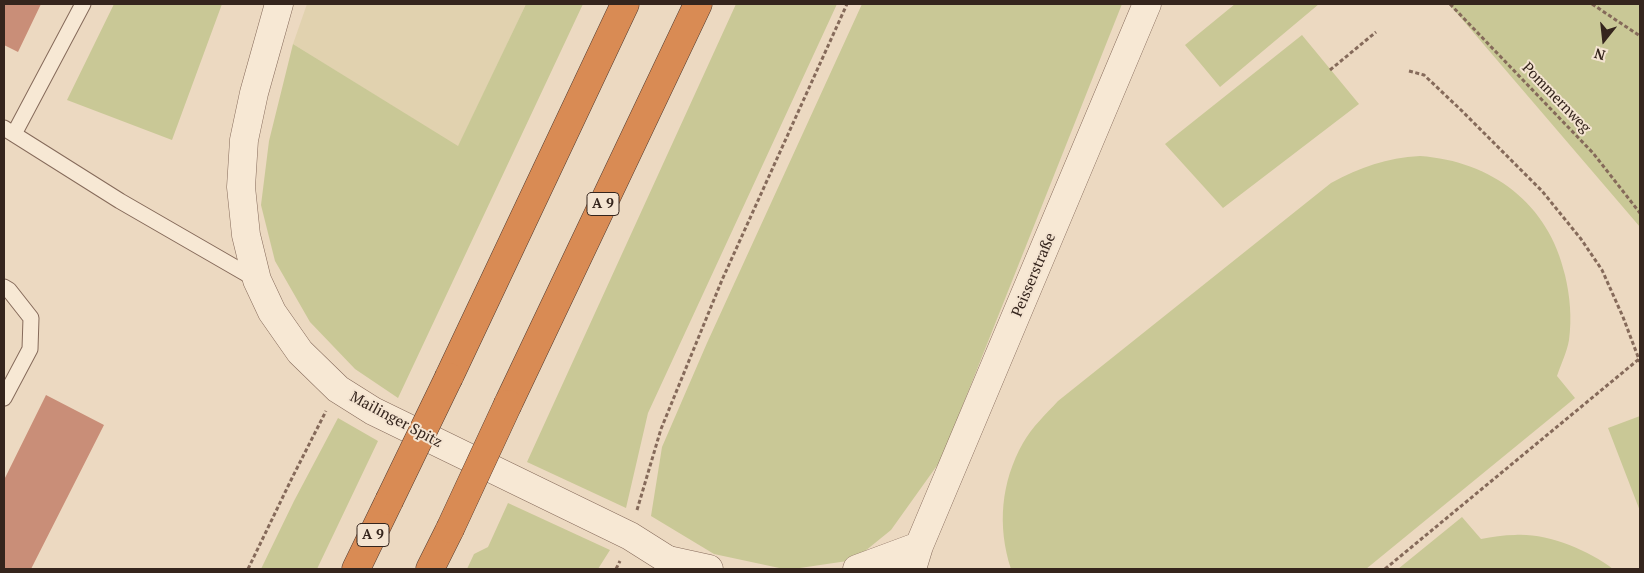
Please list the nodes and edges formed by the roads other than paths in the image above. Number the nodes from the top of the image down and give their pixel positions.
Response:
1 (83, 4) edge
2 (279, 4) edge
3 (625, 4) edge
4 (698, 4) edge
5 (1147, 4) edge
6 (9, 131) edge
7 (257, 280) junction
8 (4, 287) edge
9 (4, 398) edge
10 (916, 558) edge
11 (673, 565) edge
12 (356, 569) edge
13 (430, 569) edge
14 (709, 569) edge
15 (857, 569) edge
16 (898, 569) edge

1 - 6 lane
2 - 7 street, Mailinger Spitz
3 - 12 highway, A 9, bridge
4 - 13 highway, A 9, bridge
5 - 10 street, Peisserstraße
6 - 7 lane
7 - 11 street, Mailinger Spitz
8 - 9 lane
10 - 15 street
10 - 16 street, Peisserstraße
11 - 14 street

